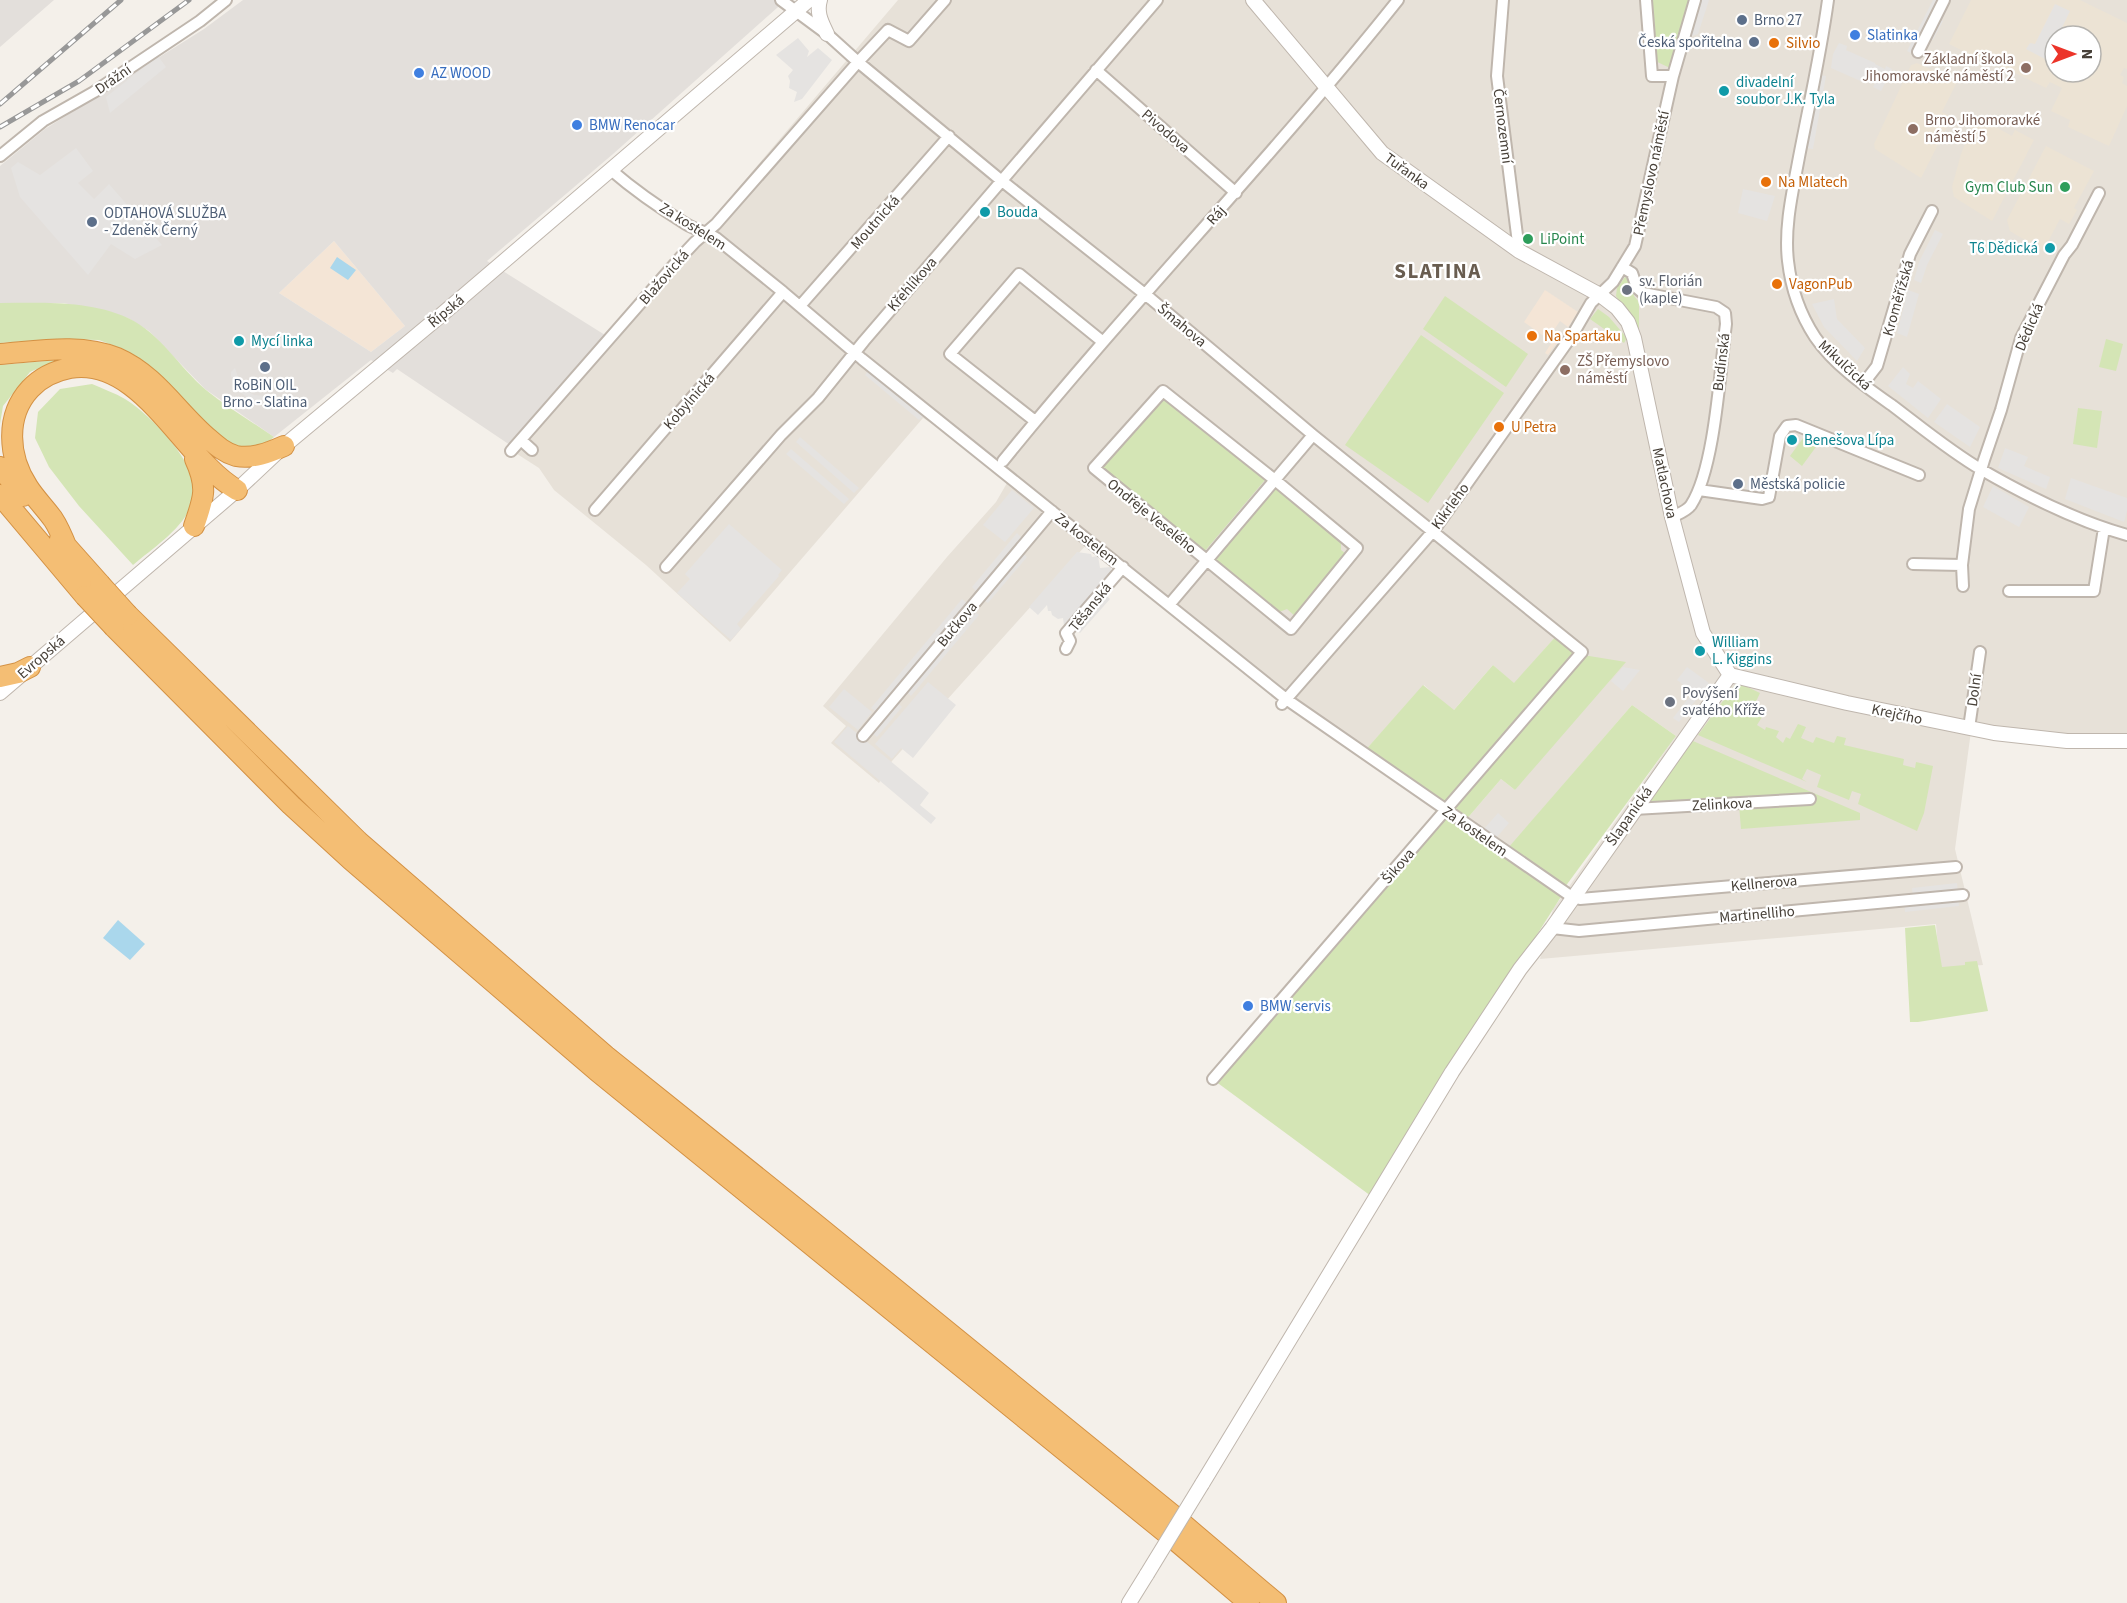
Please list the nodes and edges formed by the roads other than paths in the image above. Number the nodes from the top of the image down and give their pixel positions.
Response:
1 (226, 0) edge
2 (781, 0) edge
3 (809, 0) edge
4 (820, 0) edge
5 (945, 0) edge
6 (1157, 0) edge
7 (1253, 0) edge
8 (1398, 0) edge
9 (1503, 0) edge
10 (1646, 0) edge
11 (1695, 0) edge
12 (1828, 0) edge
13 (1944, 0) edge
14 (795, 12) junction
15 (828, 34) junction
16 (1918, 52) dead end
17 (858, 62) junction
18 (1096, 70) junction
19 (1673, 76) junction
20 (1328, 88) junction
21 (949, 136) junction
22 (0, 156) edge
23 (611, 170) junction
24 (1002, 180) junction
25 (1236, 193) junction
26 (2099, 193) dead end
27 (1932, 211) dead end
28 (707, 232) junction
29 (1519, 251) junction
30 (1622, 267) junction
31 (783, 292) junction
32 (1600, 295) junction
33 (1145, 296) junction
34 (800, 306) junction
35 (1103, 342) junction
36 (855, 353) junction
37 (0, 354) edge
38 (1863, 384) junction
39 (1035, 422) junction
40 (195, 427) junction
41 (1313, 435) junction
42 (521, 440) junction
43 (284, 446) junction
44 (190, 449) junction
45 (532, 450) dead end
46 (511, 451) dead end
47 (1003, 461) dead end
48 (0, 467) edge
49 (1981, 469) junction
50 (1919, 475) dead end
51 (1275, 480) junction
52 (237, 490) junction
53 (1699, 490) junction
54 (0, 495) edge
55 (595, 510) dead end
56 (1052, 512) junction
57 (0, 513) edge
58 (1672, 517) junction
59 (194, 526) junction
60 (2104, 528) junction
61 (1434, 530) junction
62 (2127, 535) edge
63 (68, 548) junction
64 (1206, 560) junction
65 (1913, 564) dead end
66 (1962, 565) junction
67 (666, 567) dead end
68 (1123, 567) junction
69 (70, 578) junction
70 (1963, 586) dead end
71 (92, 590) junction
72 (2009, 591) dead end
73 (1169, 605) junction
74 (82, 622) joint
75 (1066, 649) dead end
76 (1582, 652) joint
77 (1980, 652) dead end
78 (30, 667) junction
79 (1730, 675) junction
80 (0, 677) edge
81 (0, 693) edge
82 (1284, 702) junction
83 (1969, 728) junction
84 (863, 736) dead end
85 (2127, 741) edge
86 (1810, 799) dead end
87 (1634, 809) junction
88 (1447, 811) junction
89 (1956, 867) dead end
90 (1964, 895) dead end
91 (1572, 897) junction
92 (1552, 928) junction
93 (1213, 1079) dead end
94 (1175, 1528) junction
95 (1129, 1603) edge
96 (1250, 1603) edge
97 (1276, 1603) edge

1 - 22 street, Drážní
2 - 14 street, Šmahova
3 - 14 street, Řípská
4 - 15 street
5 - 17 street, Blažovická
6 - 18 street, Křehlíkova
7 - 20 street, Tuřanka
8 - 20 street
9 - 29 street, Černozemní
10 - 19 street
11 - 19 street, Přemyslovo náměstí
12 - 38 street, Mikulčická
13 - 16 street
14 - 15 street, Šmahova
14 - 23 street, Řípská
15 - 17 street, Šmahova
17 - 21 street, Šmahova
17 - 28 street, Blažovická
18 - 24 street, Křehlíkova
18 - 25 street, Pivodova
19 - 30 street, Přemyslovo náměstí
20 - 25 street, Ráj
20 - 29 street, Tuřanka
21 - 24 street, Šmahova
21 - 34 street, Moutnická
23 - 28 street, Za kostelem
23 - 43 street, Řípská
24 - 33 street, Šmahova
24 - 36 street, Křehlíkova
25 - 33 street, Ráj
26 - 49 street, Dědická
27 - 38 street, Kroměřížská
28 - 31 street, Za kostelem
28 - 42 street, Blažovická
29 - 32 street, Tuřanka
30 - 32 street, Přemyslovo náměstí
30 - 53 street, Budínská
31 - 34 street, Za kostelem
31 - 55 street, Kobylnická
32 - 58 street, Matlachova
32 - 61 street, Kikrleho
33 - 35 street, Ráj
33 - 41 street, Šmahova
34 - 36 street, Za kostelem
35 - 39 street, Ráj
35 - 39 street
36 - 56 street, Za kostelem
36 - 67 street, Křehlíkova
37 - 40 highway
38 - 49 street, Mikulčická
39 - 47 street, Ráj
40 - 43 highway
40 - 52 highway
41 - 51 street, Ondřeje Veselého
41 - 61 street, Šmahova
42 - 45 street
42 - 46 street, Blažovická
43 - 52 street, Řípská
44 - 52 highway
44 - 59 highway
44 - 63 highway
48 - 63 highway
49 - 60 street, Mikulčická
49 - 66 street
50 - 53 street
51 - 64 street, Ondřeje Veselého
51 - 64 street, Ondřeje Veselého
51 - 64 street, Ondřeje Veselého
52 - 59 street, Řípská
53 - 58 street, Budínská
54 - 69 highway
56 - 68 street, Za kostelem
56 - 84 street, Bučkova
57 - 69 highway
58 - 79 street, Matlachova
59 - 74 street, Řípská
60 - 62 street, Mikulčická
60 - 72 street
61 - 76 street, Šmahova
61 - 82 street, Kikrleho
63 - 71 highway
64 - 73 street, Ondřeje Veselého
65 - 66 street
66 - 70 street
68 - 73 street, Za kostelem
68 - 75 street, Těšanská
69 - 71 highway
71 - 94 highway, bridge
73 - 82 street, Za kostelem
74 - 78 street, Evropská
76 - 88 street, Šikova
77 - 83 street, Dolní
78 - 80 highway
78 - 81 street, Evropská
79 - 83 street, Krejčího
79 - 87 street, Šlapanická
82 - 88 street, Za kostelem
83 - 85 street, Krejčího
86 - 87 street, Zelinkova
87 - 91 street, Šlapanická
88 - 91 street, Za kostelem
88 - 93 street, Šikova
89 - 91 street, Kellnerova
90 - 92 street, Martinelliho
91 - 92 street, Šlapanická
92 - 95 street, Šlapanická, bridge
94 - 96 highway
94 - 97 highway

